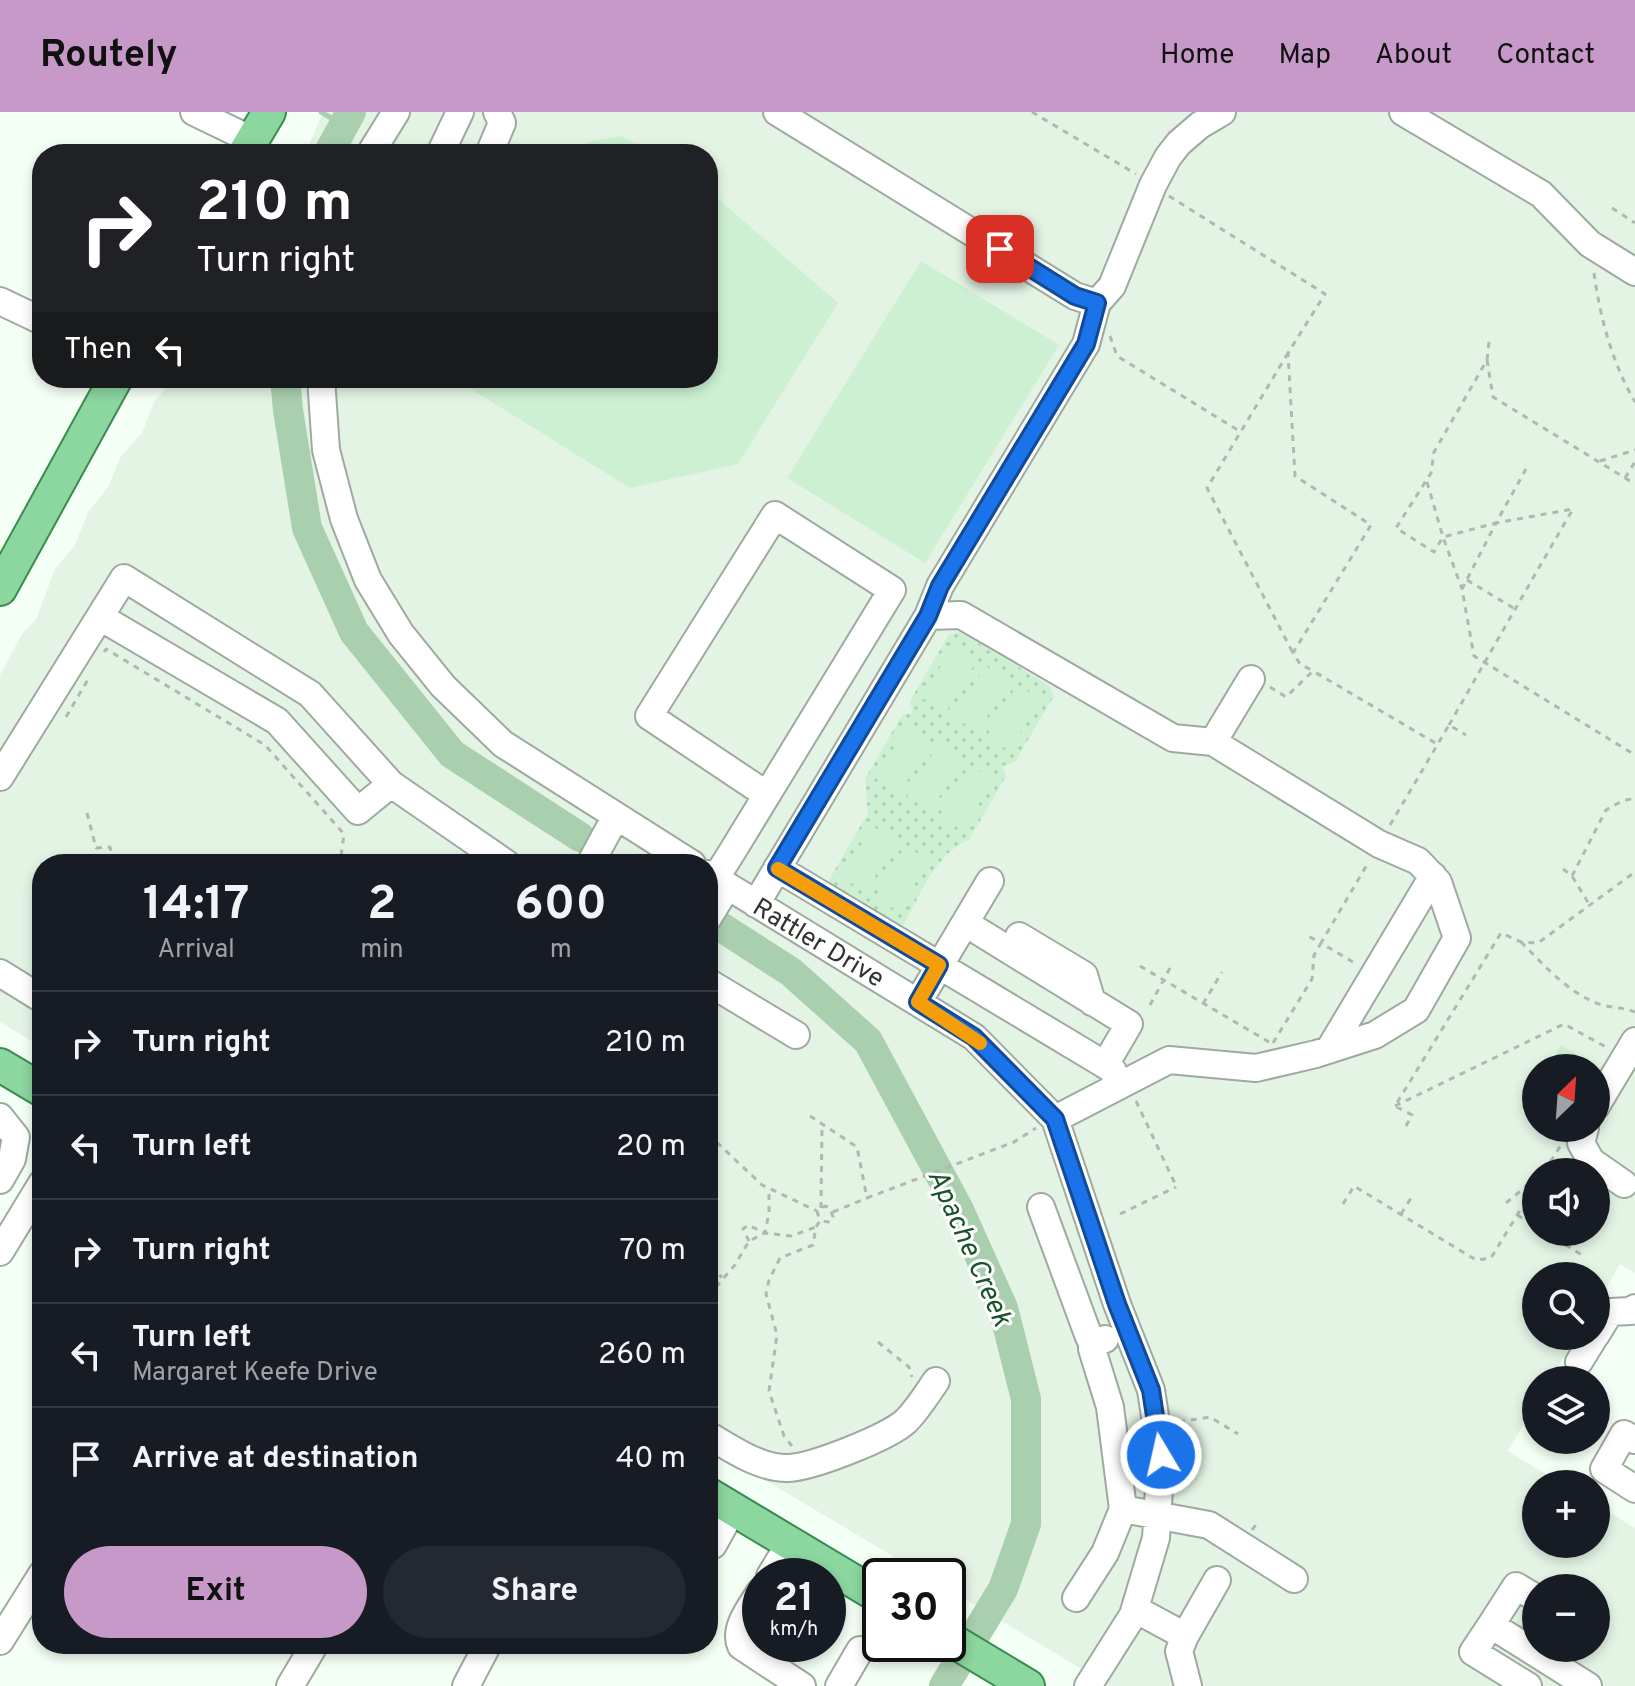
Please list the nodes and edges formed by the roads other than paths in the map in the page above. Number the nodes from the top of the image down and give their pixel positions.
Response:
1 (194, 112) edge
2 (269, 112) edge
3 (396, 112) edge
4 (460, 112) edge
5 (497, 112) edge
6 (777, 112) edge
7 (1222, 112) edge
8 (1403, 112) edge
9 (243, 144) edge
10 (250, 144) edge
11 (376, 144) edge
12 (445, 144) edge
13 (493, 144) edge
14 (1635, 272) edge
15 (0, 301) edge
16 (1097, 303) junction
17 (32, 316) edge
18 (110, 388) edge
19 (322, 388) edge
20 (1, 585) edge
21 (928, 616) junction
22 (100, 617) junction
23 (1251, 679) road end
24 (1213, 742) junction
25 (0, 777) edge
26 (391, 784) junction
27 (767, 795) junction
28 (616, 816) junction
29 (492, 854) edge
30 (595, 854) edge
31 (676, 854) edge
32 (777, 868) junction
33 (1433, 876) junction
34 (718, 878) edge
35 (718, 881) edge
36 (990, 881) dead end
37 (756, 904) junction
38 (976, 930) junction
39 (939, 965) junction
40 (0, 973) edge
41 (718, 988) edge
42 (32, 993) edge
43 (918, 1002) junction
44 (796, 1035) dead end
45 (1630, 1049) edge
46 (1329, 1050) junction
47 (2, 1070) edge
48 (1119, 1082) junction
49 (1610, 1083) edge
50 (32, 1085) edge
51 (1052, 1115) junction
52 (0, 1117) edge
53 (1580, 1142) edge
54 (0, 1180) edge
55 (1624, 1184) dead end
56 (0, 1197) edge
57 (32, 1199) edge
58 (1041, 1207) dead end
59 (22, 1215) junction
60 (0, 1252) edge
61 (1635, 1308) edge
62 (1610, 1312) edge
63 (1127, 1330) junction
64 (1092, 1340) junction
65 (1587, 1350) edge
66 (1579, 1362) dead end
67 (925, 1381) road end
68 (718, 1440) edge
69 (1635, 1440) edge
70 (1635, 1489) edge
71 (720, 1502) edge
72 (1123, 1509) junction
73 (1157, 1516) junction
74 (790, 1543) junction
75 (781, 1558) edge
76 (1294, 1579) dead end
77 (1217, 1580) dead end
78 (862, 1586) edge
79 (32, 1590) edge
80 (1522, 1590) edge
81 (1076, 1598) dead end
82 (1135, 1609) junction
83 (742, 1625) edge
84 (1491, 1625) junction
85 (1185, 1636) junction
86 (0, 1641) edge
87 (1522, 1641) edge
88 (742, 1647) edge
89 (966, 1648) edge
90 (860, 1650) dead end
91 (309, 1654) edge
92 (484, 1654) edge
93 (765, 1662) edge
94 (1555, 1662) edge
95 (472, 1684) edge
96 (290, 1686) edge
97 (802, 1686) edge
98 (839, 1686) edge
99 (1028, 1686) edge
100 (1088, 1686) edge
101 (1188, 1686) edge
102 (1528, 1686) edge
103 (1588, 1686) edge

1 - 9 street
2 - 10 main road
3 - 11 street
4 - 12 street
5 - 13 street
6 - 16 street
7 - 16 street
8 - 14 street
15 - 17 street
16 - 21 street
18 - 20 main road
19 - 28 street
21 - 24 street
21 - 32 street
22 - 25 street
22 - 26 street
22 - 26 street
23 - 24 street
24 - 33 street
26 - 29 street
27 - 27 street
27 - 34 street
28 - 30 street
28 - 31 street
32 - 37 street
32 - 39 street
33 - 46 street
33 - 46 street
35 - 37 street, Rattler Drive
36 - 38 street
37 - 43 street, Rattler Drive
38 - 39 street
38 - 48 street
39 - 43 street
39 - 48 street
40 - 42 street
41 - 44 street
43 - 51 street, Rattler Drive
45 - 49 street
46 - 48 street
47 - 50 main road
48 - 51 street
51 - 63 street, Rattler Drive
52 - 54 street
53 - 55 street
56 - 59 street
57 - 59 street
58 - 64 street
59 - 60 street
61 - 62 street
63 - 64 street
63 - 73 street, Rattler Drive
64 - 72 street
65 - 66 street
67 - 68 street
69 - 70 street
71 - 74 main road
72 - 73 street
72 - 81 street
73 - 76 street
73 - 82 street, Rattler Drive
74 - 75 street
74 - 78 main road
77 - 85 street
79 - 86 street
80 - 84 street
82 - 85 street
82 - 100 street, Rattler Drive
83 - 88 street
84 - 87 street
84 - 102 street
85 - 101 street
89 - 99 main road
90 - 98 street
91 - 96 street
92 - 95 street
93 - 97 street
94 - 103 street

